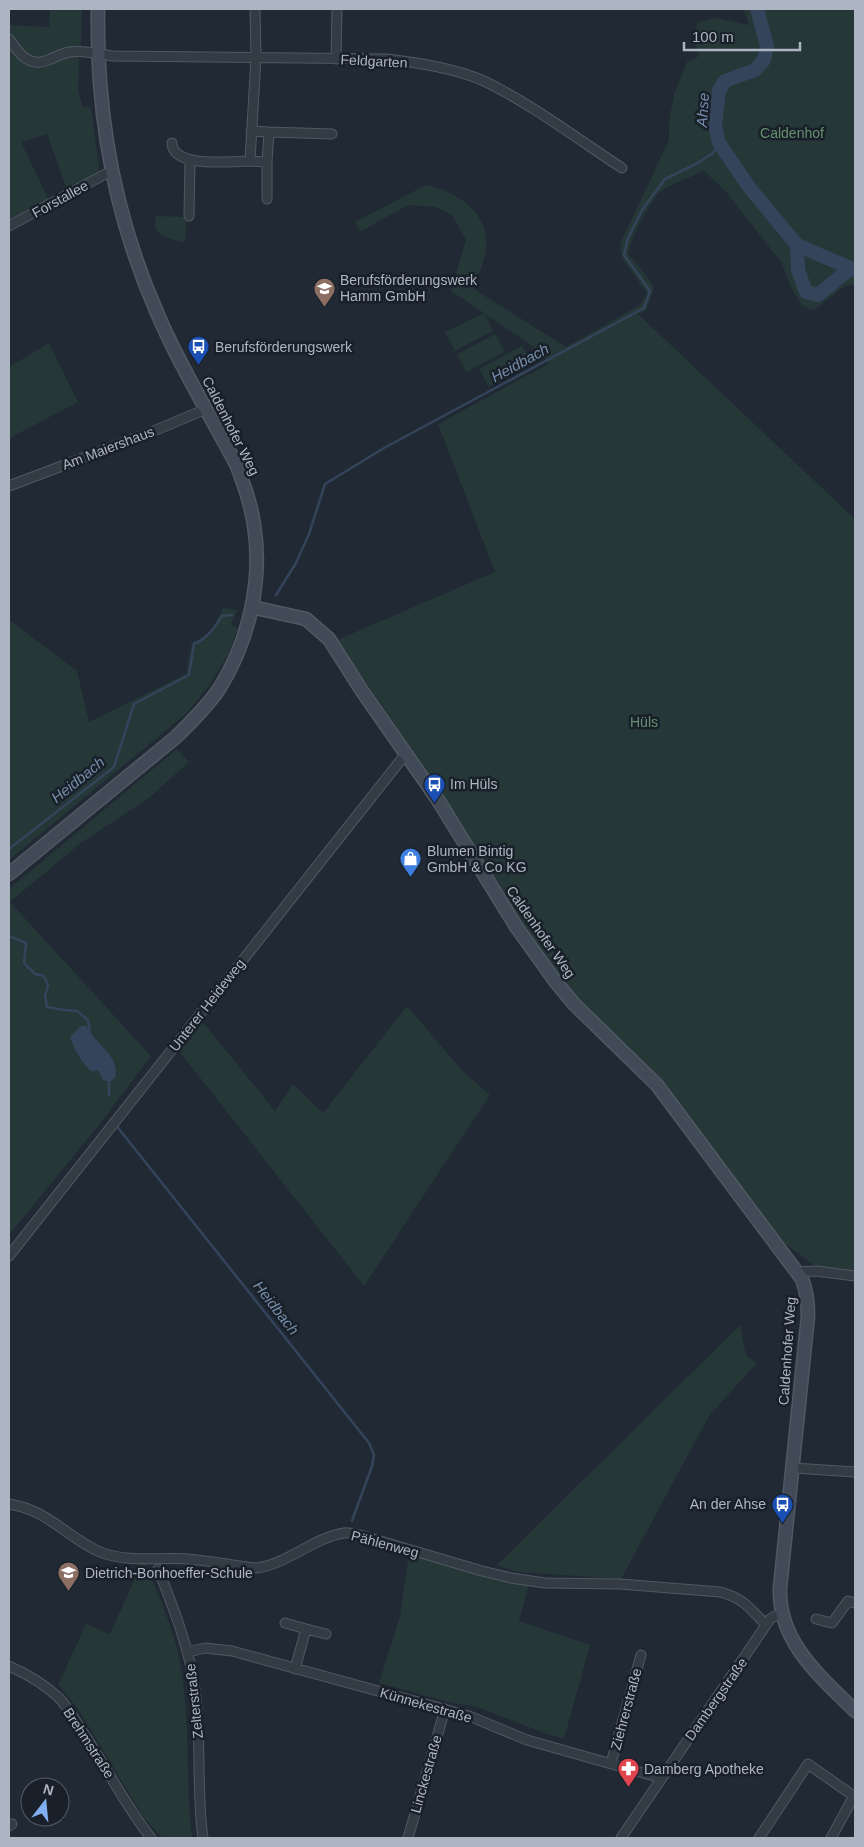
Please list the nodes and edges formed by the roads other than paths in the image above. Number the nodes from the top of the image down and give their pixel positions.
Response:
1 (98, 9) edge
2 (255, 9) edge
3 (337, 9) edge
4 (9, 39) edge
5 (98, 54) junction
6 (256, 57) junction
7 (336, 59) junction
8 (251, 131) junction
9 (269, 132) junction
10 (332, 134) dead end
11 (172, 143) dead end
12 (190, 161) junction
13 (250, 161) junction
14 (266, 162) junction
15 (622, 168) dead end
16 (111, 171) junction
17 (267, 199) dead end
18 (189, 216) dead end
19 (9, 226) edge
20 (206, 409) junction
21 (9, 486) edge
22 (252, 607) junction
23 (407, 755) junction
24 (9, 874) edge
25 (9, 1256) edge
26 (798, 1272) junction
27 (855, 1276) edge
28 (793, 1468) junction
29 (855, 1472) edge
30 (9, 1504) edge
31 (158, 1569) dead end
32 (855, 1603) edge
33 (781, 1613) junction
34 (816, 1618) dead end
35 (285, 1623) dead end
36 (766, 1625) junction
37 (306, 1629) junction
38 (326, 1634) dead end
39 (188, 1652) junction
40 (641, 1655) dead end
41 (9, 1666) edge
42 (295, 1669) junction
43 (444, 1709) junction
44 (855, 1711) edge
45 (611, 1763) junction
46 (661, 1778) junction
47 (854, 1797) edge
48 (151, 1838) edge
49 (203, 1838) edge
50 (408, 1838) edge
51 (621, 1838) edge
52 (759, 1838) edge
53 (831, 1838) edge

1 - 5 main road, Caldenhofer Weg
2 - 6 street
3 - 7 street
4 - 5 street, Feldgarten
5 - 6 street, Feldgarten
5 - 16 main road, Caldenhofer Weg
6 - 7 street, Feldgarten
6 - 8 street
7 - 15 street, Feldgarten
8 - 9 street
8 - 13 street
9 - 10 street
9 - 14 street
11 - 12 street
12 - 13 street
12 - 18 street
13 - 14 street
14 - 17 street
16 - 19 street, Forstallee
16 - 20 main road, Caldenhofer Weg
20 - 21 street, Am Maiershaus
20 - 22 main road, Caldenhofer Weg
22 - 23 main road, Caldenhofer Weg
22 - 24 main road
23 - 25 street, Unterer Heideweg
23 - 26 main road, Caldenhofer Weg
26 - 27 street
26 - 28 main road, Caldenhofer Weg
28 - 29 street
28 - 33 main road, Caldenhofer Weg
30 - 36 street, Pählenweg
31 - 39 street, Zelterstraße
32 - 34 street
33 - 36 street, Dambergstraße
33 - 44 main road, Caldenhofer Weg
35 - 37 street
36 - 46 street, Dambergstraße
37 - 38 street
37 - 42 street
39 - 42 street, Künnekestraße
39 - 49 street, Zelterstraße
40 - 45 street, Ziehrerstraße
41 - 48 street, Brehmstraße
42 - 43 street, Künnekestraße
43 - 45 street, Künnekestraße
43 - 50 street, Linckestraße
45 - 46 street, Künnekestraße
46 - 51 street, Dambergstraße
47 - 52 street
47 - 53 street

